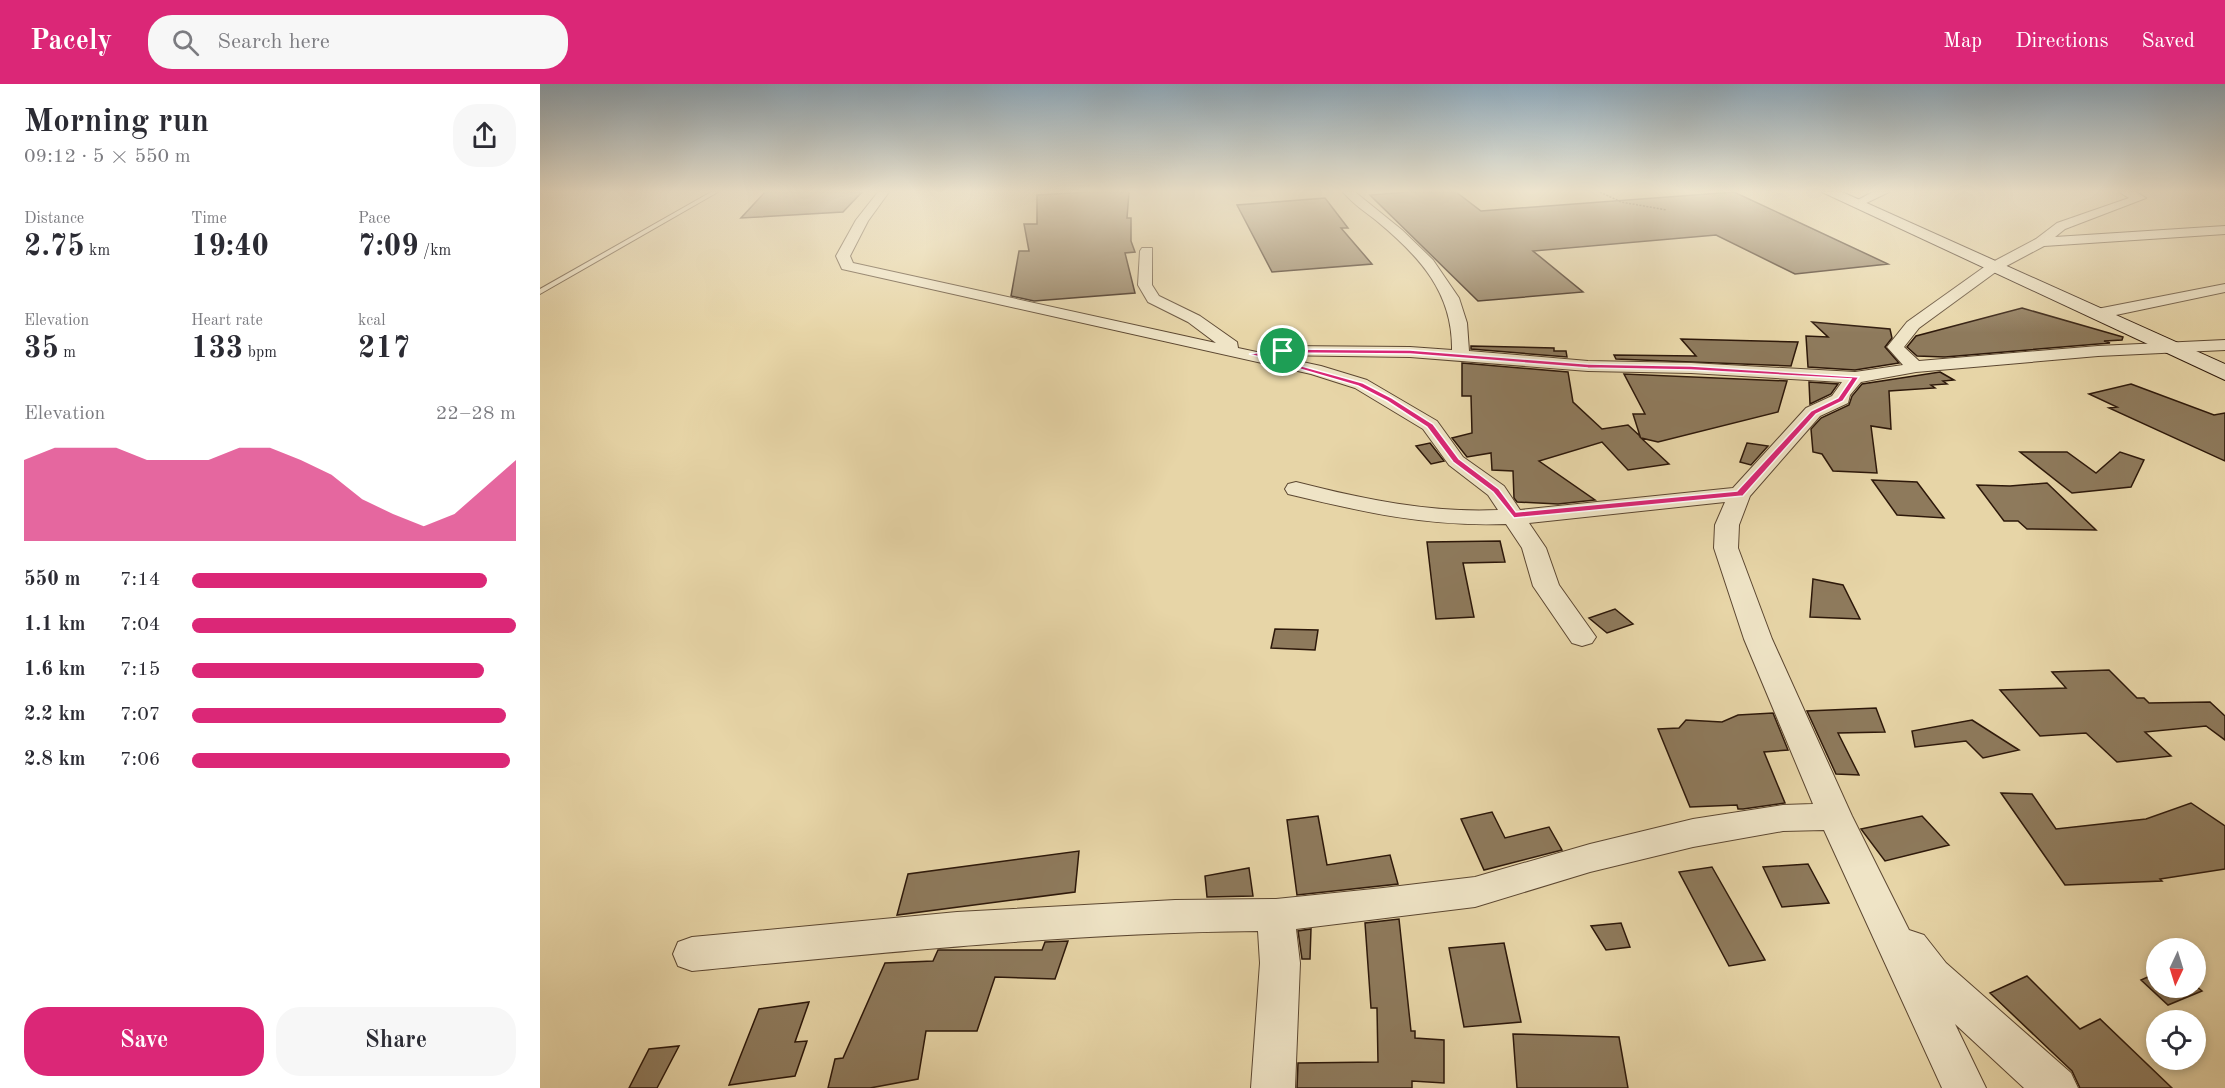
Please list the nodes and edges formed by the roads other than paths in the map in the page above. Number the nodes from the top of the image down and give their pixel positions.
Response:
1 (634, 239) edge
2 (852, 239) edge
3 (1407, 239) edge
4 (1930, 239) edge
5 (2045, 239) edge
6 (2089, 239) edge
7 (2041, 242) junction
8 (1147, 252) dead end
9 (1992, 268) junction
10 (2225, 288) edge
11 (540, 292) edge
12 (2097, 314) junction
13 (2225, 345) edge
14 (2170, 347) junction
15 (1247, 353) junction
16 (1460, 355) junction
17 (1915, 367) junction
18 (2225, 373) edge
19 (1855, 377) junction
20 (1296, 489) dead end
21 (1740, 494) junction
22 (1514, 515) junction
23 (1582, 637) dead end
24 (1835, 816) junction
25 (1872, 894) junction
26 (1276, 915) junction
27 (692, 954) dead end
28 (1273, 1088) edge
29 (1964, 1088) edge
30 (2056, 1088) edge

1 - 11 lane
2 - 15 street
3 - 16 street
4 - 9 main road
5 - 7 street
6 - 7 street
7 - 9 street
8 - 15 street
9 - 12 main road
9 - 17 street
10 - 12 street
12 - 14 main road
13 - 14 street
14 - 17 street
14 - 18 main road
15 - 16 street
15 - 22 street
16 - 19 street
17 - 19 street
19 - 21 street
20 - 22 street
21 - 22 street
21 - 24 street
22 - 23 street
24 - 25 street
24 - 26 street
25 - 29 street
25 - 30 street
26 - 27 street
26 - 28 street

